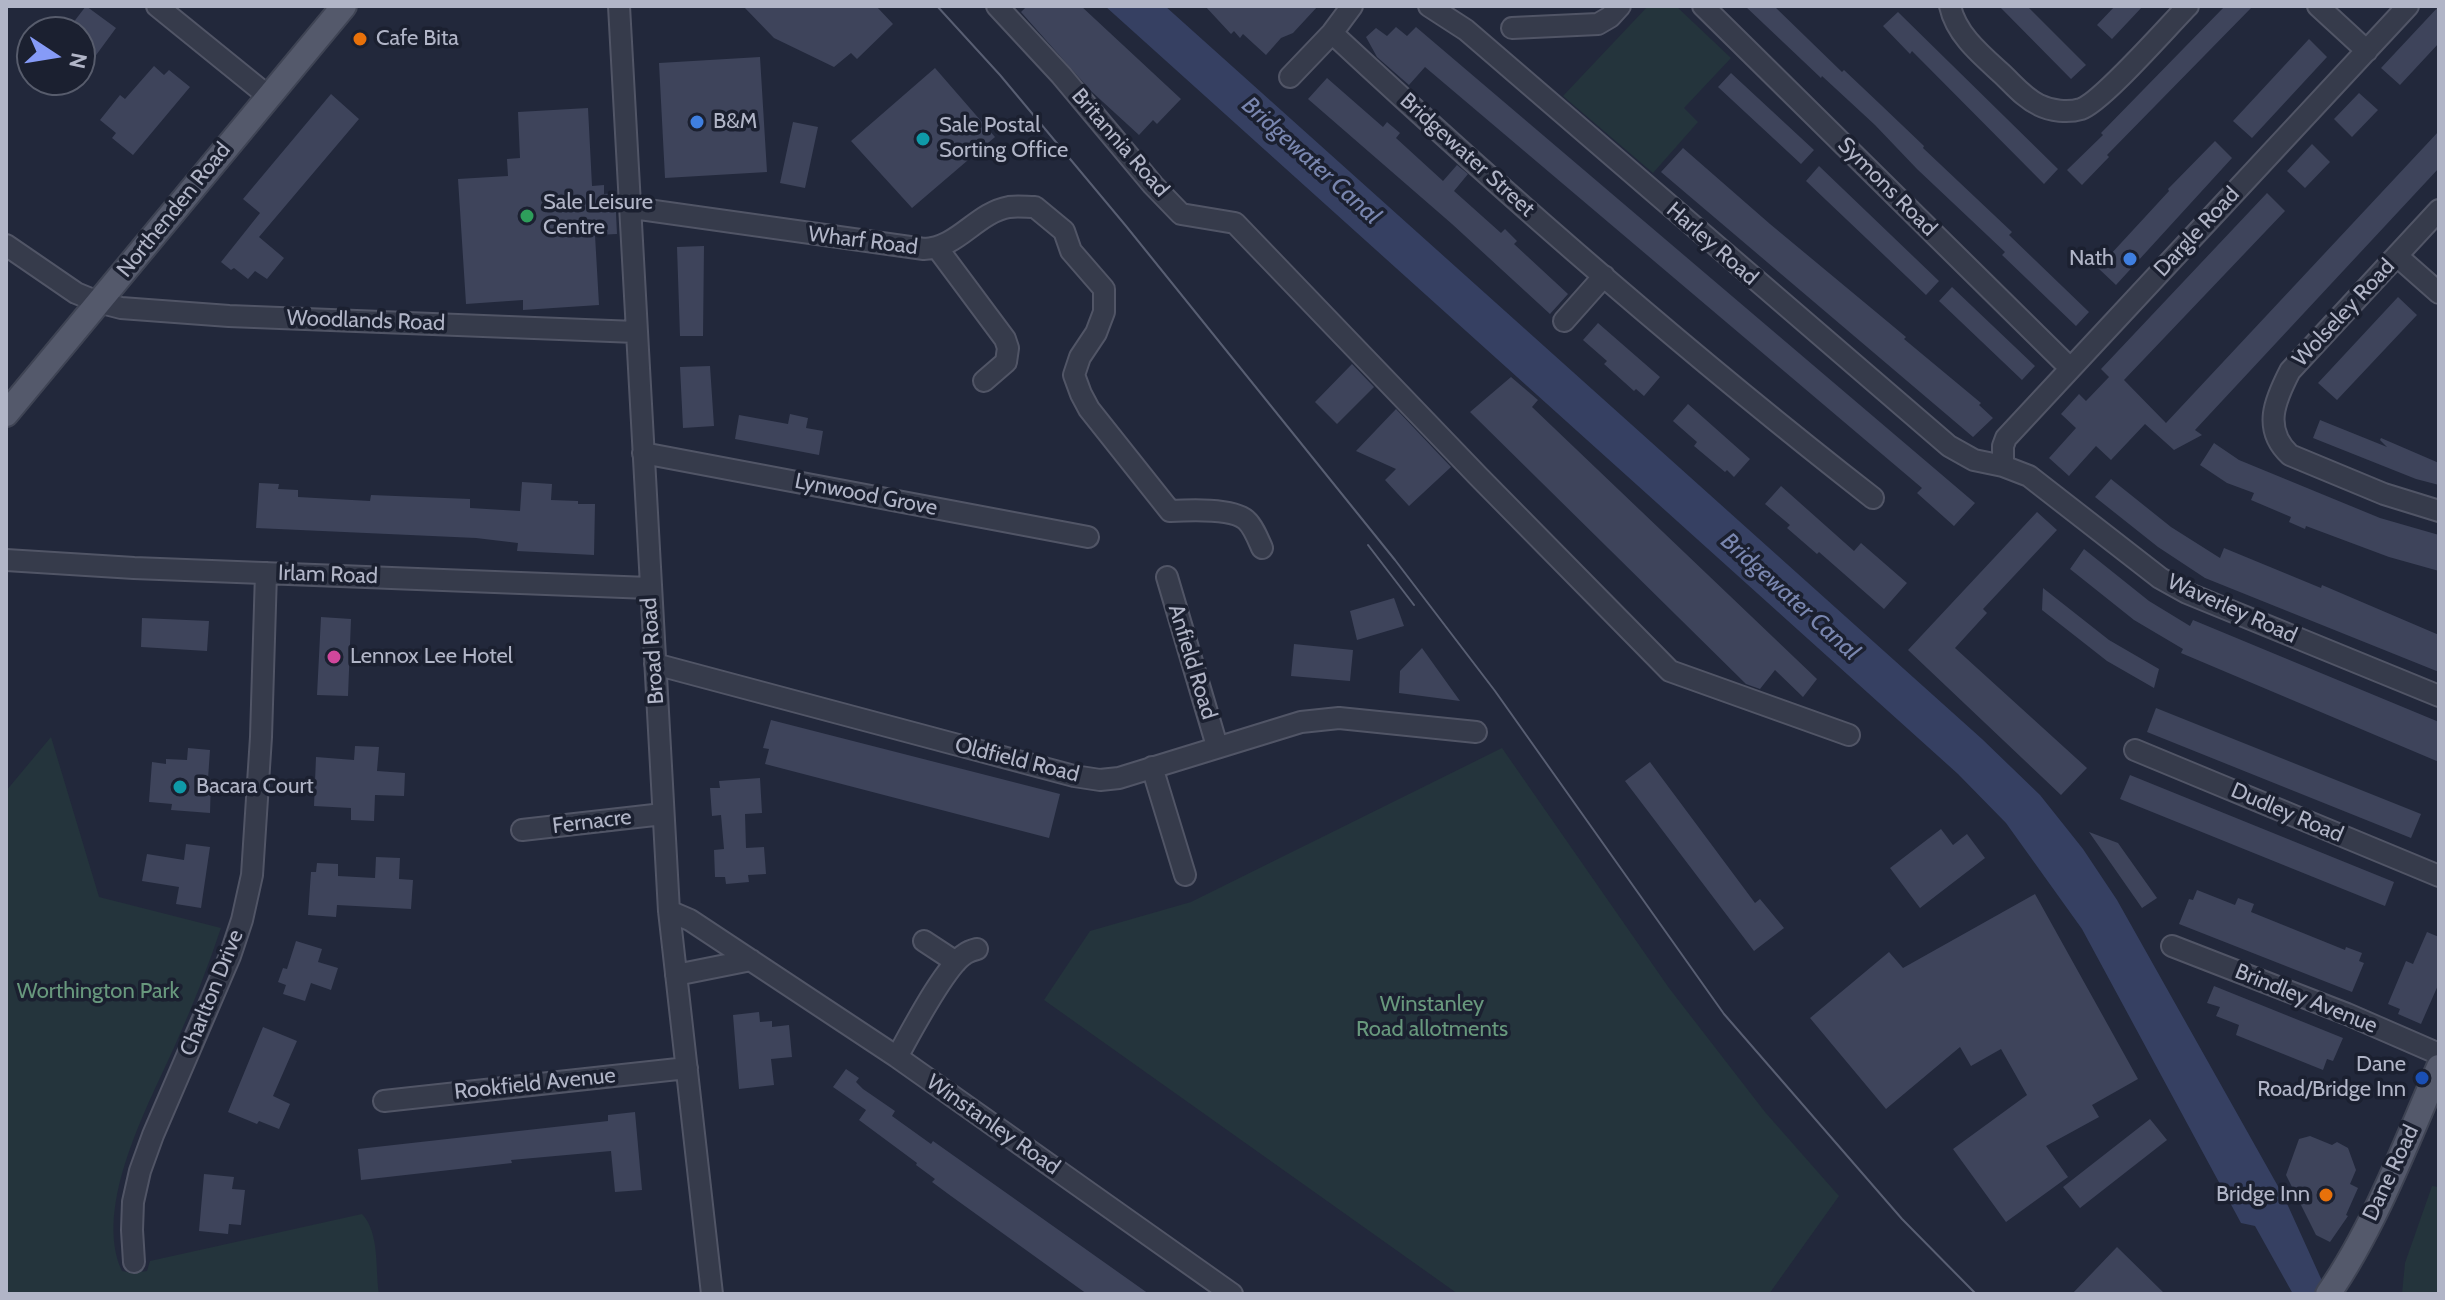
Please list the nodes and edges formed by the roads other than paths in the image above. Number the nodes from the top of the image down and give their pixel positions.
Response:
1 (157, 6) edge
2 (344, 6) edge
3 (619, 6) edge
4 (997, 6) edge
5 (1352, 6) edge
6 (1620, 6) edge
7 (1950, 6) edge
8 (2188, 6) edge
9 (2318, 6) edge
10 (2408, 6) edge
11 (1431, 7) edge
12 (1709, 8) edge
13 (1512, 28) dead end
14 (1332, 33) junction
15 (2367, 51) junction
16 (1290, 77) dead end
17 (268, 96) junction
18 (631, 210) junction
19 (2439, 210) edge
20 (6, 245) edge
21 (938, 249) junction
22 (2397, 256) junction
23 (1604, 276) junction
24 (2439, 293) edge
25 (98, 302) junction
26 (1564, 321) dead end
27 (636, 332) junction
28 (2070, 368) junction
29 (984, 381) dead end
30 (6, 414) edge
31 (643, 453) junction
32 (2003, 466) junction
33 (1873, 498) dead end
34 (2439, 511) edge
35 (1088, 537) dead end
36 (1262, 548) dead end
37 (6, 560) edge
38 (266, 573) junction
39 (1167, 577) dead end
40 (649, 588) junction
41 (655, 664) junction
42 (2439, 696) edge
43 (1476, 732) dead end
44 (1849, 735) dead end
45 (1217, 746) junction
46 (2135, 750) dead end
47 (1152, 767) junction
48 (663, 814) junction
49 (522, 830) dead end
50 (1185, 875) dead end
51 (2439, 876) edge
52 (669, 911) junction
53 (924, 941) dead end
54 (2172, 946) dead end
55 (977, 949) dead end
56 (751, 960) junction
57 (956, 962) junction
58 (676, 975) junction
59 (2439, 1054) edge
60 (897, 1057) junction
61 (2439, 1067) edge
62 (687, 1068) junction
63 (384, 1101) dead end
64 (134, 1262) dead end
65 (2334, 1285) edge
66 (712, 1294) edge
67 (1232, 1294) edge

1 - 17 street
2 - 17 main road, Northenden Road
3 - 18 street, Broad Road
4 - 44 street, Britannia Road
5 - 14 street
6 - 13 street
7 - 8 street
9 - 15 street
10 - 15 street, Dargle Road
11 - 32 street, Harley Road
12 - 28 street, Symons Road
14 - 16 street
14 - 23 street, Bridgewater Street
15 - 28 street, Dargle Road
17 - 25 main road, Northenden Road
18 - 21 street, Wharf Road
18 - 27 street, Broad Road
19 - 22 street, Wolseley Road
20 - 25 street, Woodlands Road
21 - 29 street
21 - 36 street, Wharf Road
22 - 24 street
22 - 34 street, Wolseley Road
23 - 26 street
23 - 33 street, Bridgewater Street
25 - 27 street, Woodlands Road
25 - 30 main road, Northenden Road
27 - 31 street, Broad Road
28 - 32 street, Dargle Road
31 - 35 street, Lynwood Grove
31 - 40 street, Broad Road
32 - 42 street, Waverley Road
37 - 38 street, Irlam Road
38 - 40 street, Irlam Road
38 - 64 street, Charlton Drive
39 - 45 street, Anfield Road
40 - 41 street, Broad Road
41 - 47 street, Oldfield Road
41 - 48 street, Broad Road
43 - 45 street, Oldfield Road
45 - 47 street, Oldfield Road
46 - 51 street, Dudley Road
47 - 50 street
48 - 49 street, Fernacre
48 - 52 street, Broad Road
52 - 56 street, Winstanley Road
52 - 58 street, Broad Road
53 - 57 street
54 - 59 street, Brindley Avenue
55 - 57 street
56 - 58 street
56 - 60 street, Winstanley Road
57 - 60 street
58 - 62 street, Broad Road
60 - 67 street, Winstanley Road
61 - 65 main road, Dane Road
62 - 63 street, Rookfield Avenue
62 - 66 street, Broad Road

